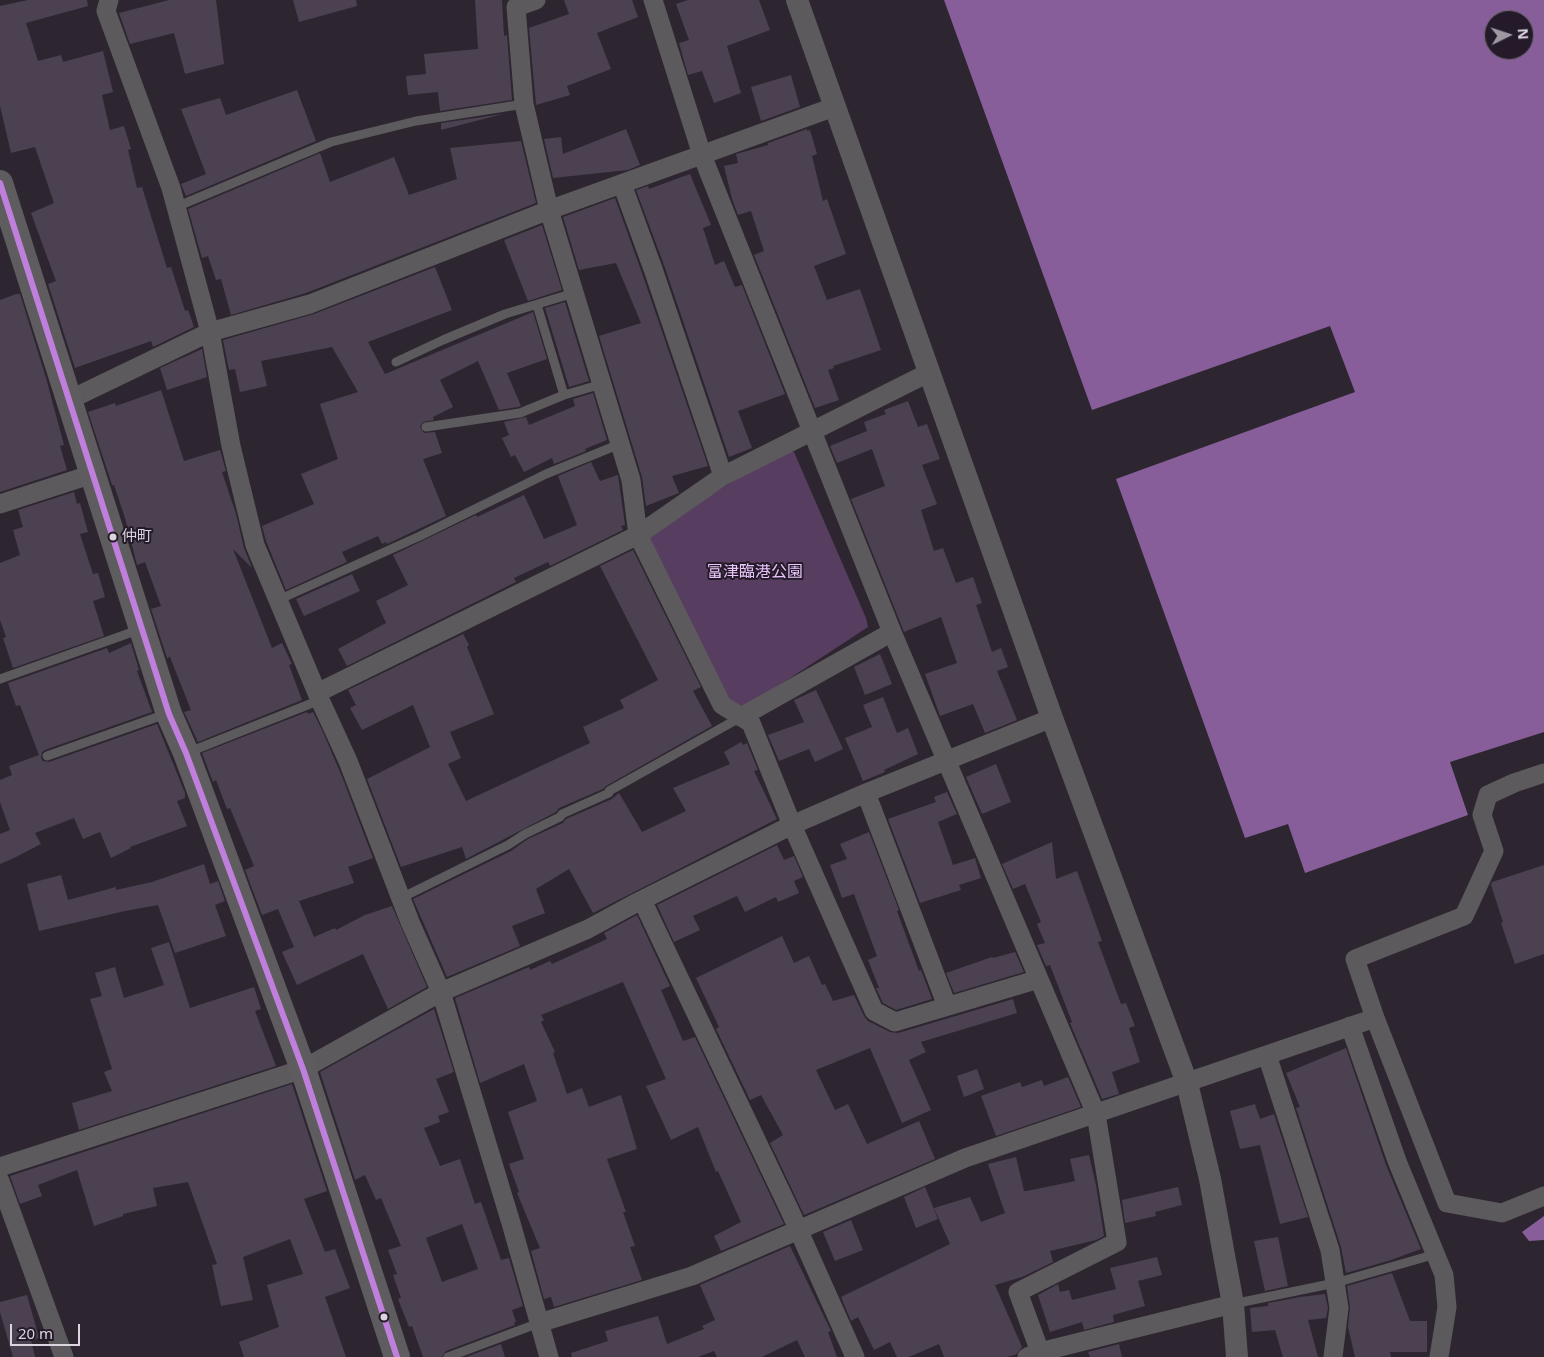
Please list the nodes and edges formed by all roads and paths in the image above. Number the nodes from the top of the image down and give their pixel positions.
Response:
1 (109, 0) edge
2 (536, 0) edge
3 (653, 0) edge
4 (797, 0) edge
5 (524, 104) junction
6 (834, 108) junction
7 (702, 155) junction
8 (0, 183) edge
9 (622, 184) junction
10 (176, 207) junction
11 (549, 210) junction
12 (574, 293) junction
13 (537, 305) junction
14 (210, 332) junction
15 (396, 362) dead end
16 (930, 372) junction
17 (602, 384) junction
18 (564, 395) junction
19 (69, 400) junction
20 (426, 427) dead end
21 (812, 432) junction
22 (620, 444) junction
23 (93, 474) junction
24 (723, 476) junction
25 (0, 504) edge
26 (638, 535) junction
27 (278, 600) junction
28 (141, 629) junction
29 (892, 632) junction
30 (0, 679) edge
31 (318, 697) junction
32 (169, 714) junction
33 (741, 717) junction
34 (1052, 718) junction
35 (186, 753) junction
36 (47, 756) dead end
37 (947, 760) junction
38 (1544, 773) edge
39 (866, 793) junction
40 (792, 825) junction
41 (401, 898) junction
42 (642, 900) junction
43 (1039, 979) junction
44 (441, 992) junction
45 (947, 1006) junction
46 (1375, 1018) junction
47 (1350, 1026) junction
48 (1267, 1055) junction
49 (303, 1069) junction
50 (1187, 1083) junction
51 (1096, 1114) junction
52 (0, 1167) edge
53 (0, 1181) edge
54 (1544, 1196) edge
55 (799, 1230) junction
56 (1436, 1254) junction
57 (1335, 1283) junction
58 (1233, 1304) junction
59 (539, 1324) junction
60 (1033, 1354) edge
61 (64, 1357) edge
62 (397, 1357) edge
63 (448, 1357) edge
64 (549, 1357) edge
65 (855, 1357) edge
66 (1237, 1357) edge
67 (1333, 1357) edge
68 (1439, 1357) edge

1 - 10 street
2 - 5 street
3 - 7 street
4 - 6 street
5 - 10 lane
5 - 11 street
6 - 7 street
6 - 16 street
7 - 9 street
7 - 21 street
8 - 19 main road
9 - 11 street
9 - 24 street
10 - 14 street
11 - 12 street
11 - 14 street
12 - 13 lane
12 - 17 street
13 - 15 lane
13 - 18 lane
14 - 19 street
14 - 27 street
16 - 21 street
16 - 34 street
17 - 18 lane
17 - 22 street
18 - 20 lane
19 - 23 main road
21 - 24 street
21 - 29 street
22 - 26 street
22 - 27 lane
23 - 25 street
23 - 28 main road
24 - 26 street
26 - 31 street
26 - 33 street
27 - 31 street
28 - 30 lane
28 - 32 main road
29 - 33 street
29 - 37 street
31 - 35 lane
31 - 41 street
32 - 35 main road
32 - 36 lane
33 - 40 street
33 - 41 lane
34 - 37 street
34 - 50 street
35 - 49 main road
37 - 39 street
37 - 43 street
38 - 46 street
39 - 40 street
39 - 45 street
40 - 42 street
40 - 45 street
41 - 44 street
42 - 44 street
42 - 55 street
43 - 45 street
43 - 51 street
44 - 49 street
44 - 59 street
46 - 47 street
46 - 54 street
47 - 48 street
47 - 56 street
48 - 50 street
48 - 57 street
49 - 52 street
49 - 62 main road
50 - 51 street
50 - 58 street
51 - 55 street
51 - 60 street
53 - 61 street
55 - 59 street
55 - 65 street
56 - 57 lane
56 - 68 street
57 - 58 lane
57 - 67 street
58 - 60 street
58 - 66 street
59 - 63 lane
59 - 64 street

